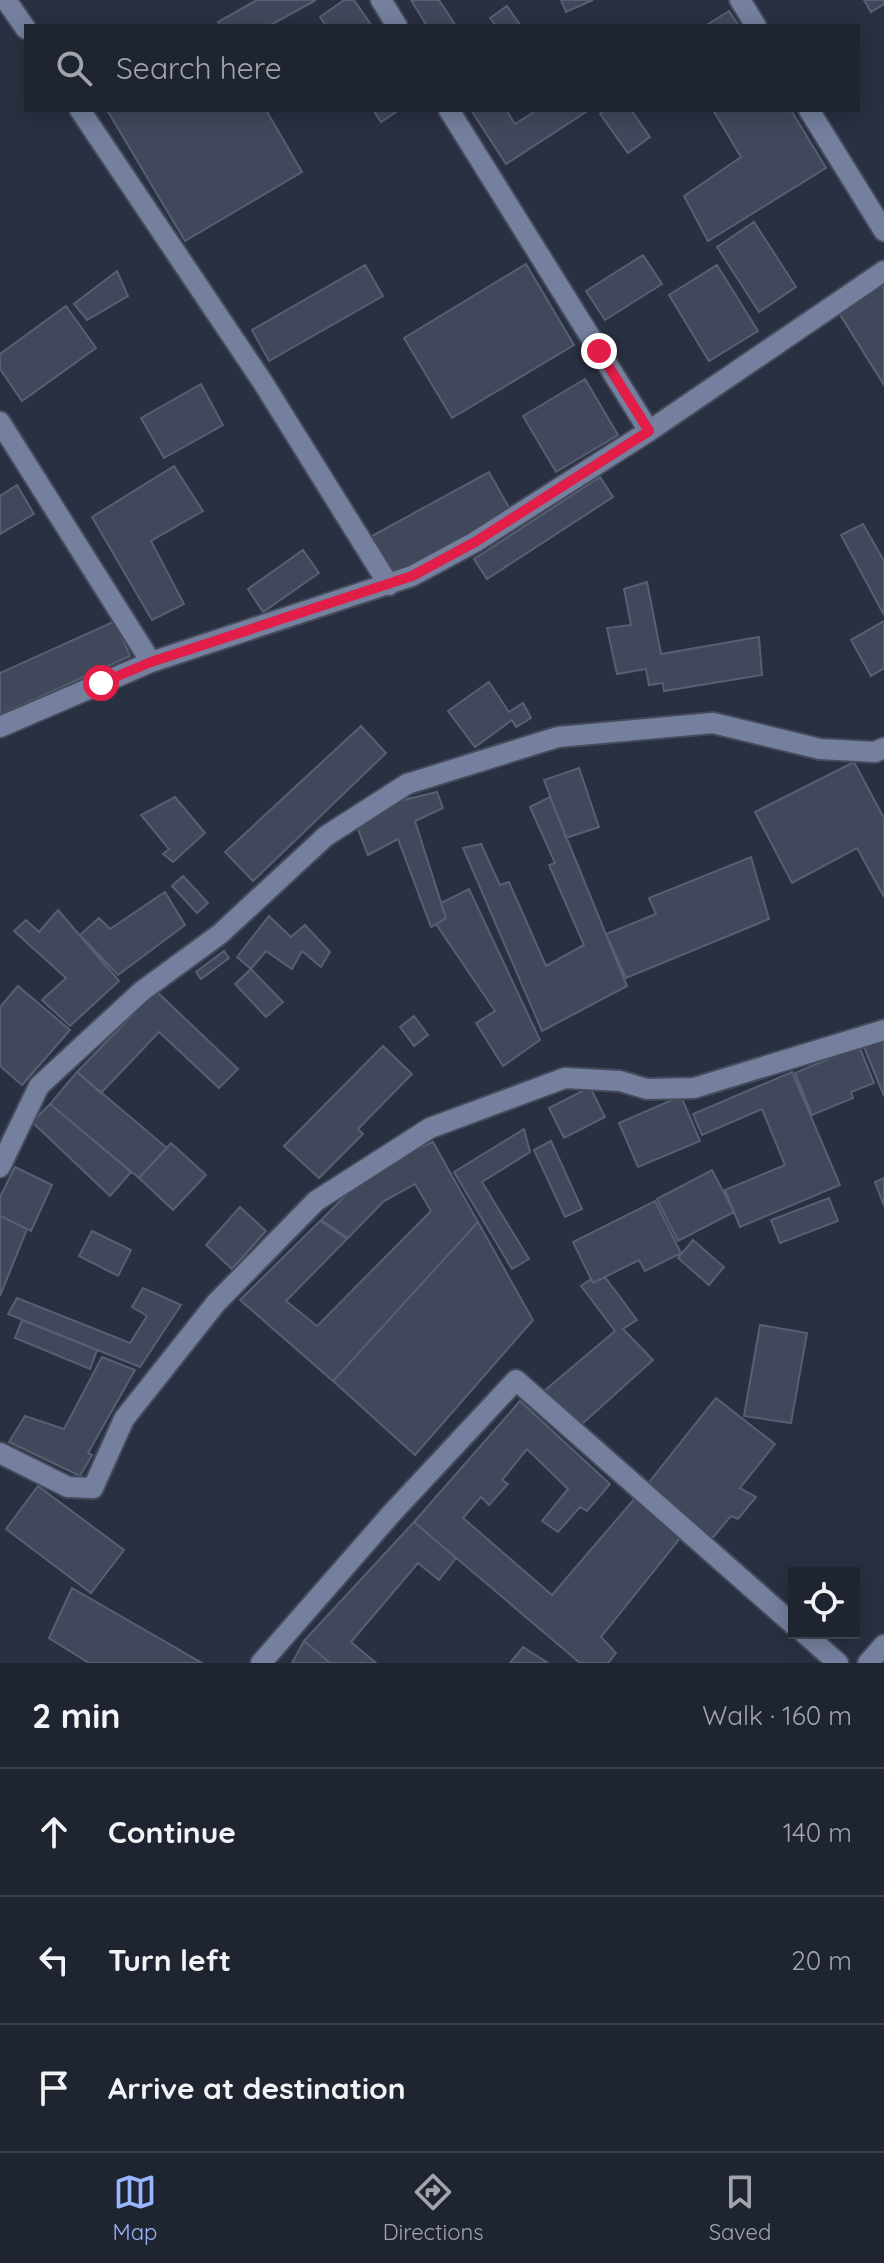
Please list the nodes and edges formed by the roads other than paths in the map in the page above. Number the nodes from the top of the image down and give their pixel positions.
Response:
1 (6, 0) edge
2 (381, 0) edge
3 (740, 0) edge
4 (396, 24) edge
5 (755, 24) edge
6 (24, 26) edge
7 (81, 112) edge
8 (450, 112) edge
9 (810, 112) edge
10 (884, 231) edge
11 (884, 271) edge
12 (0, 422) edge
13 (649, 431) junction
14 (389, 585) junction
15 (151, 662) junction
16 (0, 727) edge
17 (884, 748) edge
18 (884, 1030) edge
19 (0, 1167) edge
20 (0, 1453) edge
21 (788, 1620) edge
22 (811, 1639) edge
23 (884, 1645) edge
24 (261, 1663) edge
25 (838, 1663) edge
26 (868, 1663) edge

1 - 6 street
2 - 4 street
3 - 5 street
7 - 14 street
8 - 13 street
9 - 10 street
11 - 13 street
12 - 15 street
13 - 14 street
14 - 15 street
15 - 16 street
17 - 19 street
18 - 20 street
21 - 24 street
22 - 25 street
23 - 26 street

